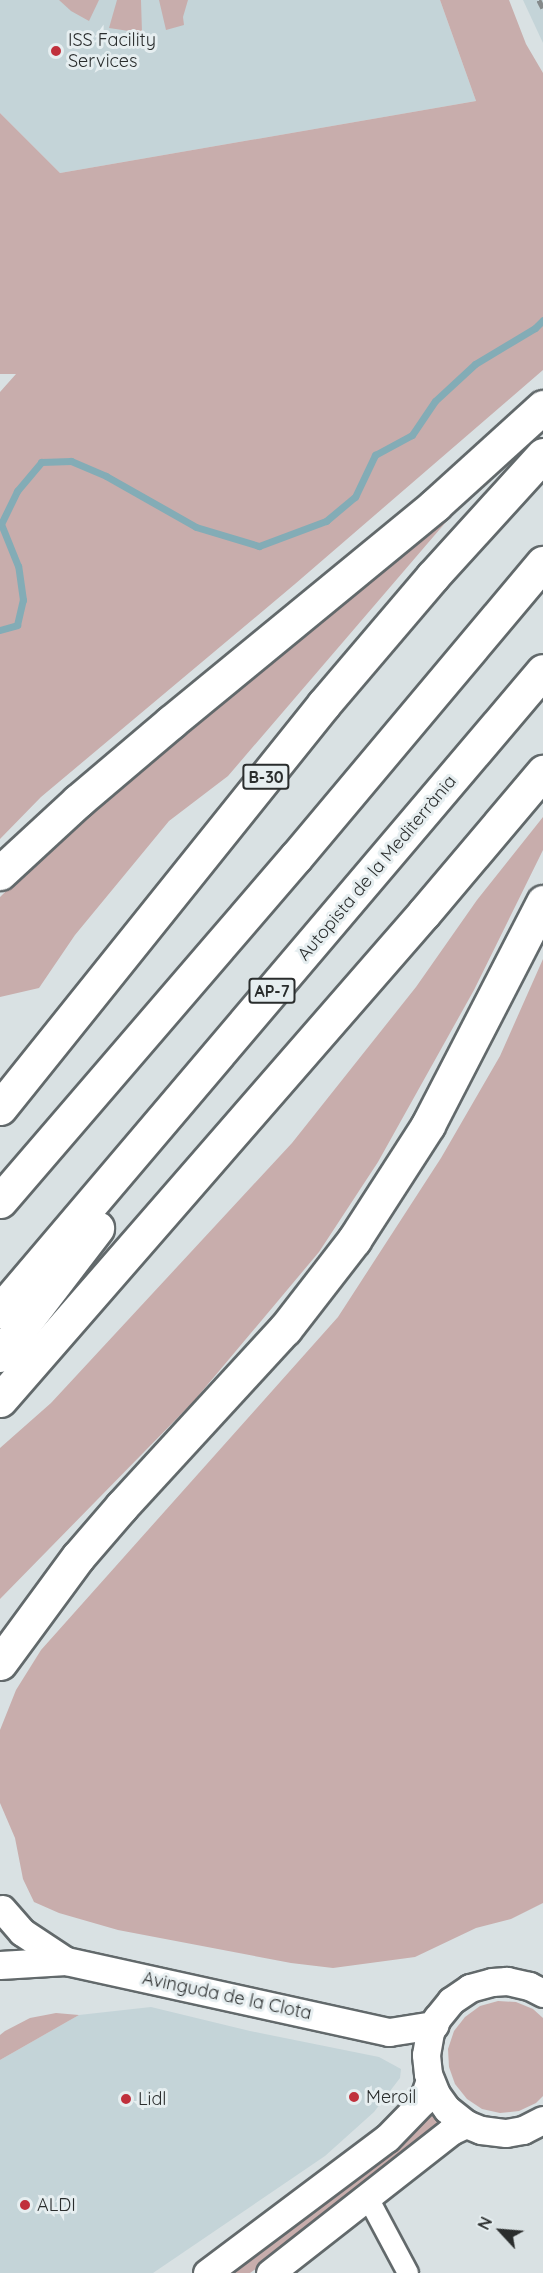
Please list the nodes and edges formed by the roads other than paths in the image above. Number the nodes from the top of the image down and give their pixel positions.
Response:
1 (543, 407) edge
2 (543, 455) edge
3 (543, 563) edge
4 (543, 670) edge
5 (543, 772) edge
6 (0, 873) edge
7 (543, 902) edge
8 (279, 982) junction
9 (0, 1108) edge
10 (0, 1201) edge
11 (0, 1311) edge
12 (0, 1355) edge
13 (0, 1400) edge
14 (0, 1663) edge
15 (1, 1914) edge
16 (66, 1961) junction
17 (0, 1965) edge
18 (538, 1987) edge
19 (434, 2025) junction
20 (388, 2032) junction
21 (428, 2068) junction
22 (543, 2120) edge
23 (466, 2124) junction
24 (368, 2198) junction
25 (207, 2273) edge
26 (270, 2273) edge
27 (408, 2273) edge

1 - 6 highway
2 - 9 highway, B-30
3 - 10 highway
4 - 8 highway, Autopista de la Mediterrània / AP-7
5 - 13 highway
7 - 14 highway
8 - 11 highway, Autopista de la Mediterrània / AP-7
8 - 12 highway
15 - 16 street, Avinguda de la Clota
16 - 17 street, Avinguda de la Clota
16 - 20 street, Avinguda de la Clota
18 - 19 street
19 - 20 street, Avinguda de la Clota
19 - 21 street
20 - 21 street, Avinguda de la Clota
21 - 23 street
21 - 25 street
22 - 23 street
23 - 24 street
24 - 26 street
24 - 27 street

